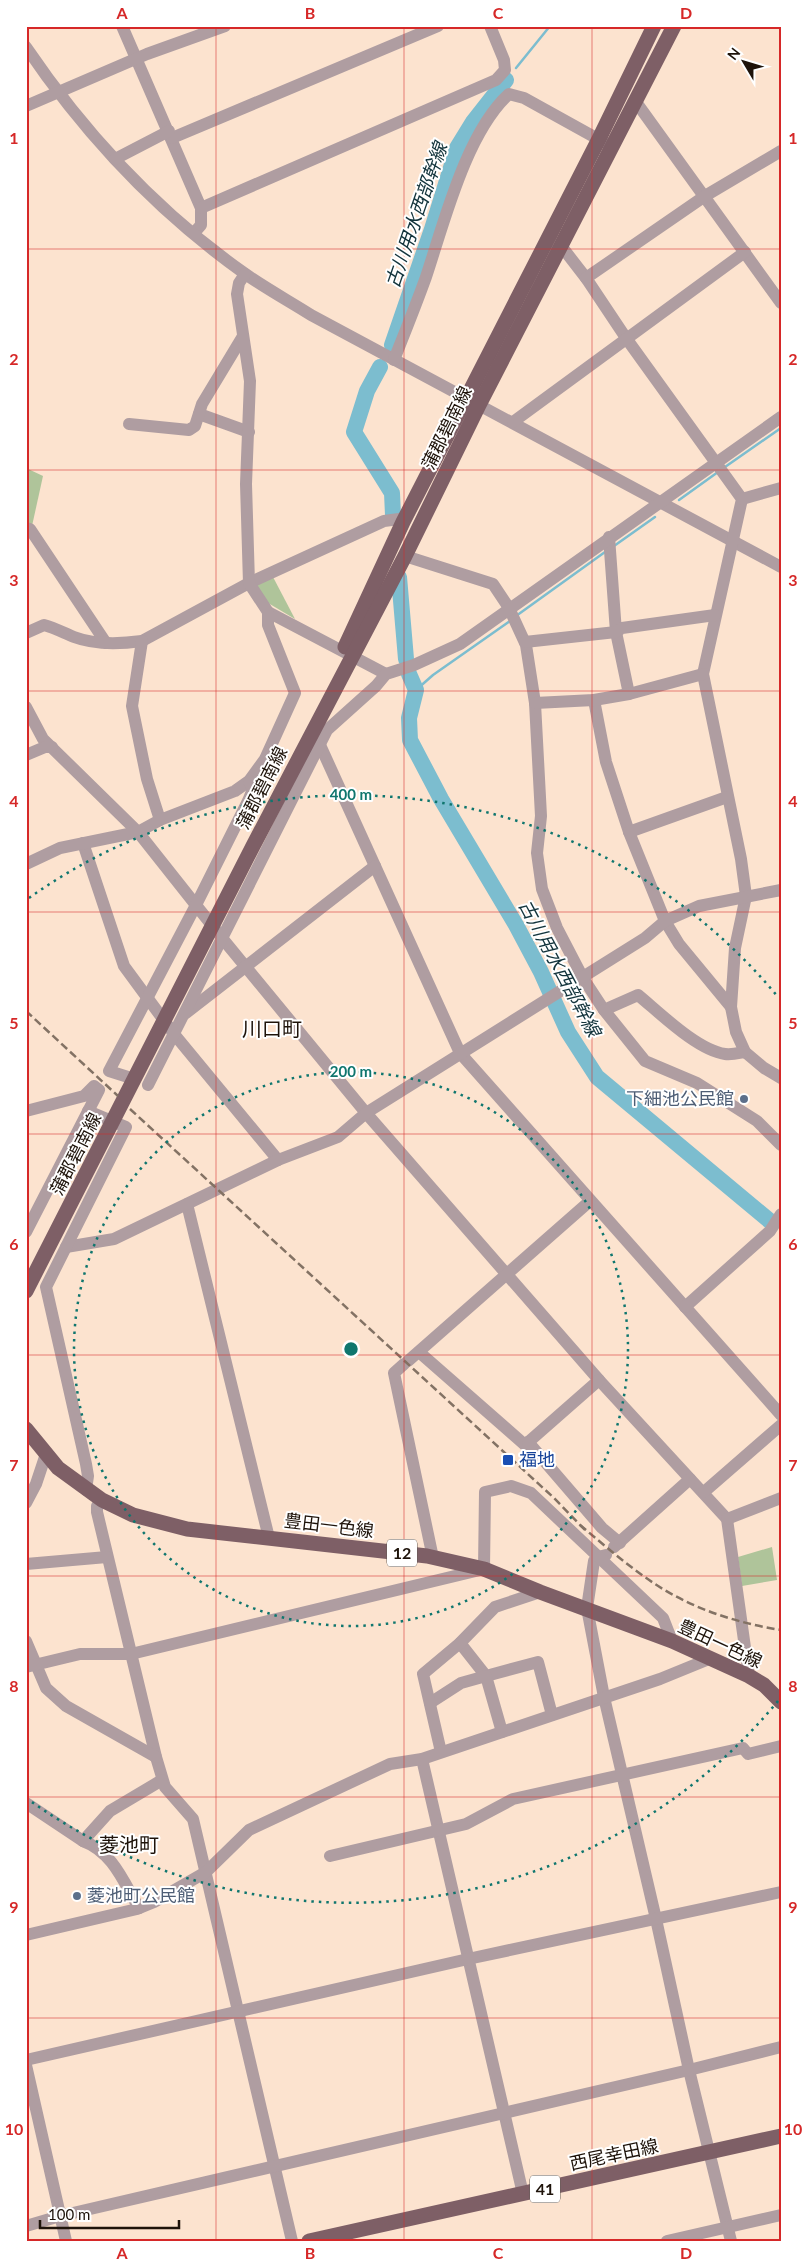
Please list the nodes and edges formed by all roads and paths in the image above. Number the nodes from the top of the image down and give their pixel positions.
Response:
1 (122, 26) edge
2 (226, 26) edge
3 (438, 26) edge
4 (490, 26) edge
5 (654, 26) edge
6 (674, 26) edge
7 (26, 47) edge
8 (136, 60) junction
9 (59, 93) junction
10 (636, 102) junction
11 (26, 106) edge
12 (170, 134) junction
13 (605, 143) junction
14 (781, 151) edge
15 (115, 159) junction
16 (705, 196) junction
17 (201, 208) junction
18 (194, 233) junction
19 (562, 247) junction
20 (746, 252) junction
21 (245, 274) junction
22 (586, 278) junction
23 (781, 302) edge
24 (243, 336) junction
25 (626, 338) junction
26 (394, 360) junction
27 (472, 402) junction
28 (198, 414) junction
29 (781, 417) edge
30 (513, 422) junction
31 (129, 424) dead end
32 (249, 432) junction
33 (719, 467) junction
34 (781, 488) edge
35 (742, 499) junction
36 (659, 502) junction
37 (403, 522) junction
38 (26, 528) edge
39 (609, 540) junction
40 (732, 541) junction
41 (405, 556) junction
42 (781, 567) edge
43 (249, 583) junction
44 (268, 612) junction
45 (512, 615) junction
46 (715, 615) junction
47 (616, 632) junction
48 (26, 633) edge
49 (142, 641) junction
50 (525, 642) junction
51 (106, 643) junction
52 (348, 653) junction
53 (386, 674) junction
54 (703, 674) junction
55 (629, 694) junction
56 (594, 700) junction
57 (535, 704) junction
58 (26, 707) edge
59 (320, 745) junction
60 (52, 747) junction
61 (26, 755) edge
62 (249, 781) junction
63 (727, 797) junction
64 (160, 820) junction
65 (138, 832) junction
66 (629, 832) junction
67 (83, 843) junction
68 (26, 864) edge
69 (375, 866) junction
70 (781, 890) edge
71 (746, 896) junction
72 (196, 905) junction
73 (665, 921) junction
74 (222, 938) junction
75 (246, 967) junction
76 (583, 978) junction
77 (147, 999) junction
78 (731, 1007) junction
79 (604, 1010) junction
80 (182, 1016) junction
81 (174, 1034) junction
82 (745, 1052) junction
83 (460, 1053) junction
84 (780, 1076) edge
85 (128, 1078) dead end
86 (148, 1085) dead end
87 (26, 1111) edge
88 (88, 1111) junction
89 (366, 1113) junction
90 (781, 1145) edge
91 (278, 1160) junction
92 (590, 1200) junction
93 (187, 1204) junction
94 (26, 1212) edge
95 (781, 1214) edge
96 (28, 1229) edge
97 (61, 1242) junction
98 (508, 1274) junction
99 (26, 1291) edge
100 (685, 1307) junction
101 (419, 1352) junction
102 (599, 1380) junction
103 (781, 1415) edge
104 (781, 1425) edge
105 (26, 1429) edge
106 (528, 1442) junction
107 (46, 1454) junction
108 (690, 1479) junction
109 (31, 1484) edge
110 (86, 1490) junction
111 (704, 1492) junction
112 (781, 1498) edge
113 (102, 1500) junction
114 (26, 1503) edge
115 (727, 1519) junction
116 (269, 1538) junction
117 (610, 1551) junction
118 (107, 1557) junction
119 (433, 1558) junction
120 (26, 1564) edge
121 (484, 1569) junction
122 (540, 1592) junction
123 (587, 1608) junction
124 (26, 1641) edge
125 (672, 1641) junction
126 (460, 1643) junction
127 (131, 1654) junction
128 (709, 1659) junction
129 (31, 1666) edge
130 (486, 1676) junction
131 (749, 1676) junction
132 (604, 1698) junction
133 (781, 1702) edge
134 (430, 1703) junction
135 (552, 1715) junction
136 (502, 1732) junction
137 (781, 1746) edge
138 (441, 1752) junction
139 (156, 1758) junction
140 (422, 1758) junction
141 (622, 1774) junction
142 (162, 1780) junction
143 (26, 1803) edge
144 (438, 1830) junction
145 (83, 1841) junction
146 (330, 1856) dead end
147 (206, 1872) junction
148 (781, 1892) edge
149 (139, 1908) junction
150 (656, 1919) junction
151 (26, 1935) edge
152 (468, 1959) junction
153 (238, 2012) junction
154 (781, 2047) edge
155 (26, 2060) edge
156 (26, 2065) edge
157 (689, 2070) junction
158 (504, 2112) junction
159 (781, 2136) edge
160 (710, 2153) junction
161 (274, 2166) junction
162 (522, 2194) junction
163 (781, 2215) edge
164 (60, 2216) junction
165 (26, 2226) edge
166 (728, 2227) junction
167 (66, 2241) edge
168 (292, 2241) edge
169 (309, 2241) edge
170 (667, 2241) edge
171 (731, 2241) edge

1 - 8 street
2 - 8 street
3 - 12 street
4 - 17 street
5 - 13 main road, 蒲郡碧南線
6 - 10 main road, 蒲郡碧南線
7 - 9 street
8 - 9 street
8 - 12 street
9 - 11 street
9 - 15 street
10 - 13 main road, 蒲郡碧南線
10 - 16 street
12 - 15 street
12 - 17 street
13 - 19 main road, 蒲郡碧南線
13 - 26 street
13 - 27 main road, 蒲郡碧南線
14 - 16 street
15 - 18 street
16 - 20 street
16 - 22 street
17 - 18 street
18 - 21 street
19 - 22 street
19 - 27 main road, 蒲郡碧南線
20 - 23 street
20 - 25 street
21 - 24 street
21 - 26 street
22 - 25 street
24 - 28 street
24 - 32 street
25 - 30 street
25 - 33 street
26 - 27 street
27 - 30 street
27 - 37 main road, 蒲郡碧南線
27 - 41 main road, 蒲郡碧南線
28 - 31 street
28 - 32 street
29 - 33 street
30 - 36 street
32 - 43 street
33 - 35 street
33 - 36 street
34 - 35 street
35 - 40 street
36 - 39 street
36 - 40 street
37 - 43 street
37 - 52 main road, 蒲郡碧南線
38 - 51 street
39 - 45 street
39 - 47 street
40 - 42 street
40 - 46 street
41 - 45 street
41 - 52 main road, 蒲郡碧南線
43 - 44 street
43 - 49 street
44 - 52 street
44 - 62 street
45 - 50 street
45 - 53 street
46 - 47 street
46 - 54 street
47 - 50 street
47 - 55 street
48 - 51 street
49 - 51 street
49 - 64 street
50 - 57 street
52 - 53 street
52 - 97 main road, 蒲郡碧南線
53 - 59 street
54 - 55 street
54 - 63 street
55 - 56 street
56 - 57 street
56 - 66 street
57 - 76 street
58 - 60 street
59 - 69 street
59 - 74 street
60 - 61 street
60 - 65 street
62 - 64 street
62 - 72 street
63 - 66 street
63 - 71 street
64 - 65 street
65 - 67 street
65 - 72 street
66 - 73 street
67 - 68 street
67 - 77 street
69 - 75 street
69 - 83 street
70 - 71 street
71 - 73 street
71 - 78 street
72 - 74 street
72 - 77 street
73 - 76 street
73 - 78 street
74 - 75 street
74 - 80 street
75 - 80 street
75 - 89 street
76 - 79 street
76 - 83 street
77 - 81 street
77 - 85 street
78 - 82 street
79 - 82 street
79 - 90 street
80 - 81 street
81 - 86 street
81 - 91 street
82 - 84 street
83 - 89 street
83 - 92 street
87 - 88 street
88 - 96 street
88 - 97 street
89 - 91 street
89 - 98 street
91 - 93 street
92 - 98 street
92 - 100 street
93 - 97 street
93 - 116 street
94 - 96 street
95 - 100 street
97 - 99 main road, 蒲郡碧南線
97 - 110 street
98 - 101 street
98 - 102 street
100 - 103 street
101 - 106 street
101 - 119 street
102 - 106 street
102 - 108 street
104 - 111 street
105 - 107 main road, 豊田一色線 / 12
106 - 117 street
107 - 109 street
107 - 110 main road, 豊田一色線 / 12
108 - 111 street
108 - 117 street
109 - 114 street
110 - 113 main road, 豊田一色線 / 12
111 - 115 street
112 - 115 street
113 - 116 main road, 豊田一色線 / 12
113 - 118 street
115 - 131 street
116 - 119 main road, 豊田一色線 / 12
117 - 121 street
117 - 123 street
117 - 125 street
118 - 120 street
118 - 127 street
119 - 121 main road, 豊田一色線 / 12
121 - 122 main road, 豊田一色線 / 12
121 - 127 street
122 - 123 main road, 豊田一色線 / 12
122 - 126 street
123 - 125 main road, 豊田一色線 / 12
123 - 132 street
124 - 129 street
125 - 128 main road, 豊田一色線 / 12
126 - 130 street
126 - 134 street
127 - 129 street
127 - 139 street
128 - 131 main road, 豊田一色線 / 12
128 - 132 street
129 - 139 street
130 - 134 street
130 - 135 street
130 - 136 street
131 - 133 main road, 豊田一色線 / 12
132 - 135 street
132 - 141 street
134 - 138 street
135 - 136 street
136 - 138 street
137 - 141 street
138 - 140 street
139 - 142 street
140 - 144 street
140 - 147 street
141 - 144 street
141 - 150 street
142 - 145 street
142 - 147 street
143 - 145 street
144 - 146 street
144 - 152 street
145 - 149 street
147 - 149 street
147 - 153 street
148 - 150 street
149 - 151 street
150 - 152 street
150 - 157 street
152 - 153 street
152 - 158 street
153 - 155 street
153 - 161 street
154 - 157 street
156 - 164 street
157 - 158 street
157 - 160 street
158 - 161 street
158 - 162 street
159 - 160 main road, 西尾幸田線 / 41
160 - 162 main road, 西尾幸田線 / 41
160 - 166 street
161 - 164 street
161 - 168 street
162 - 169 main road, 西尾幸田線 / 41
163 - 166 street
164 - 165 street
164 - 167 street
166 - 170 street
166 - 171 street

